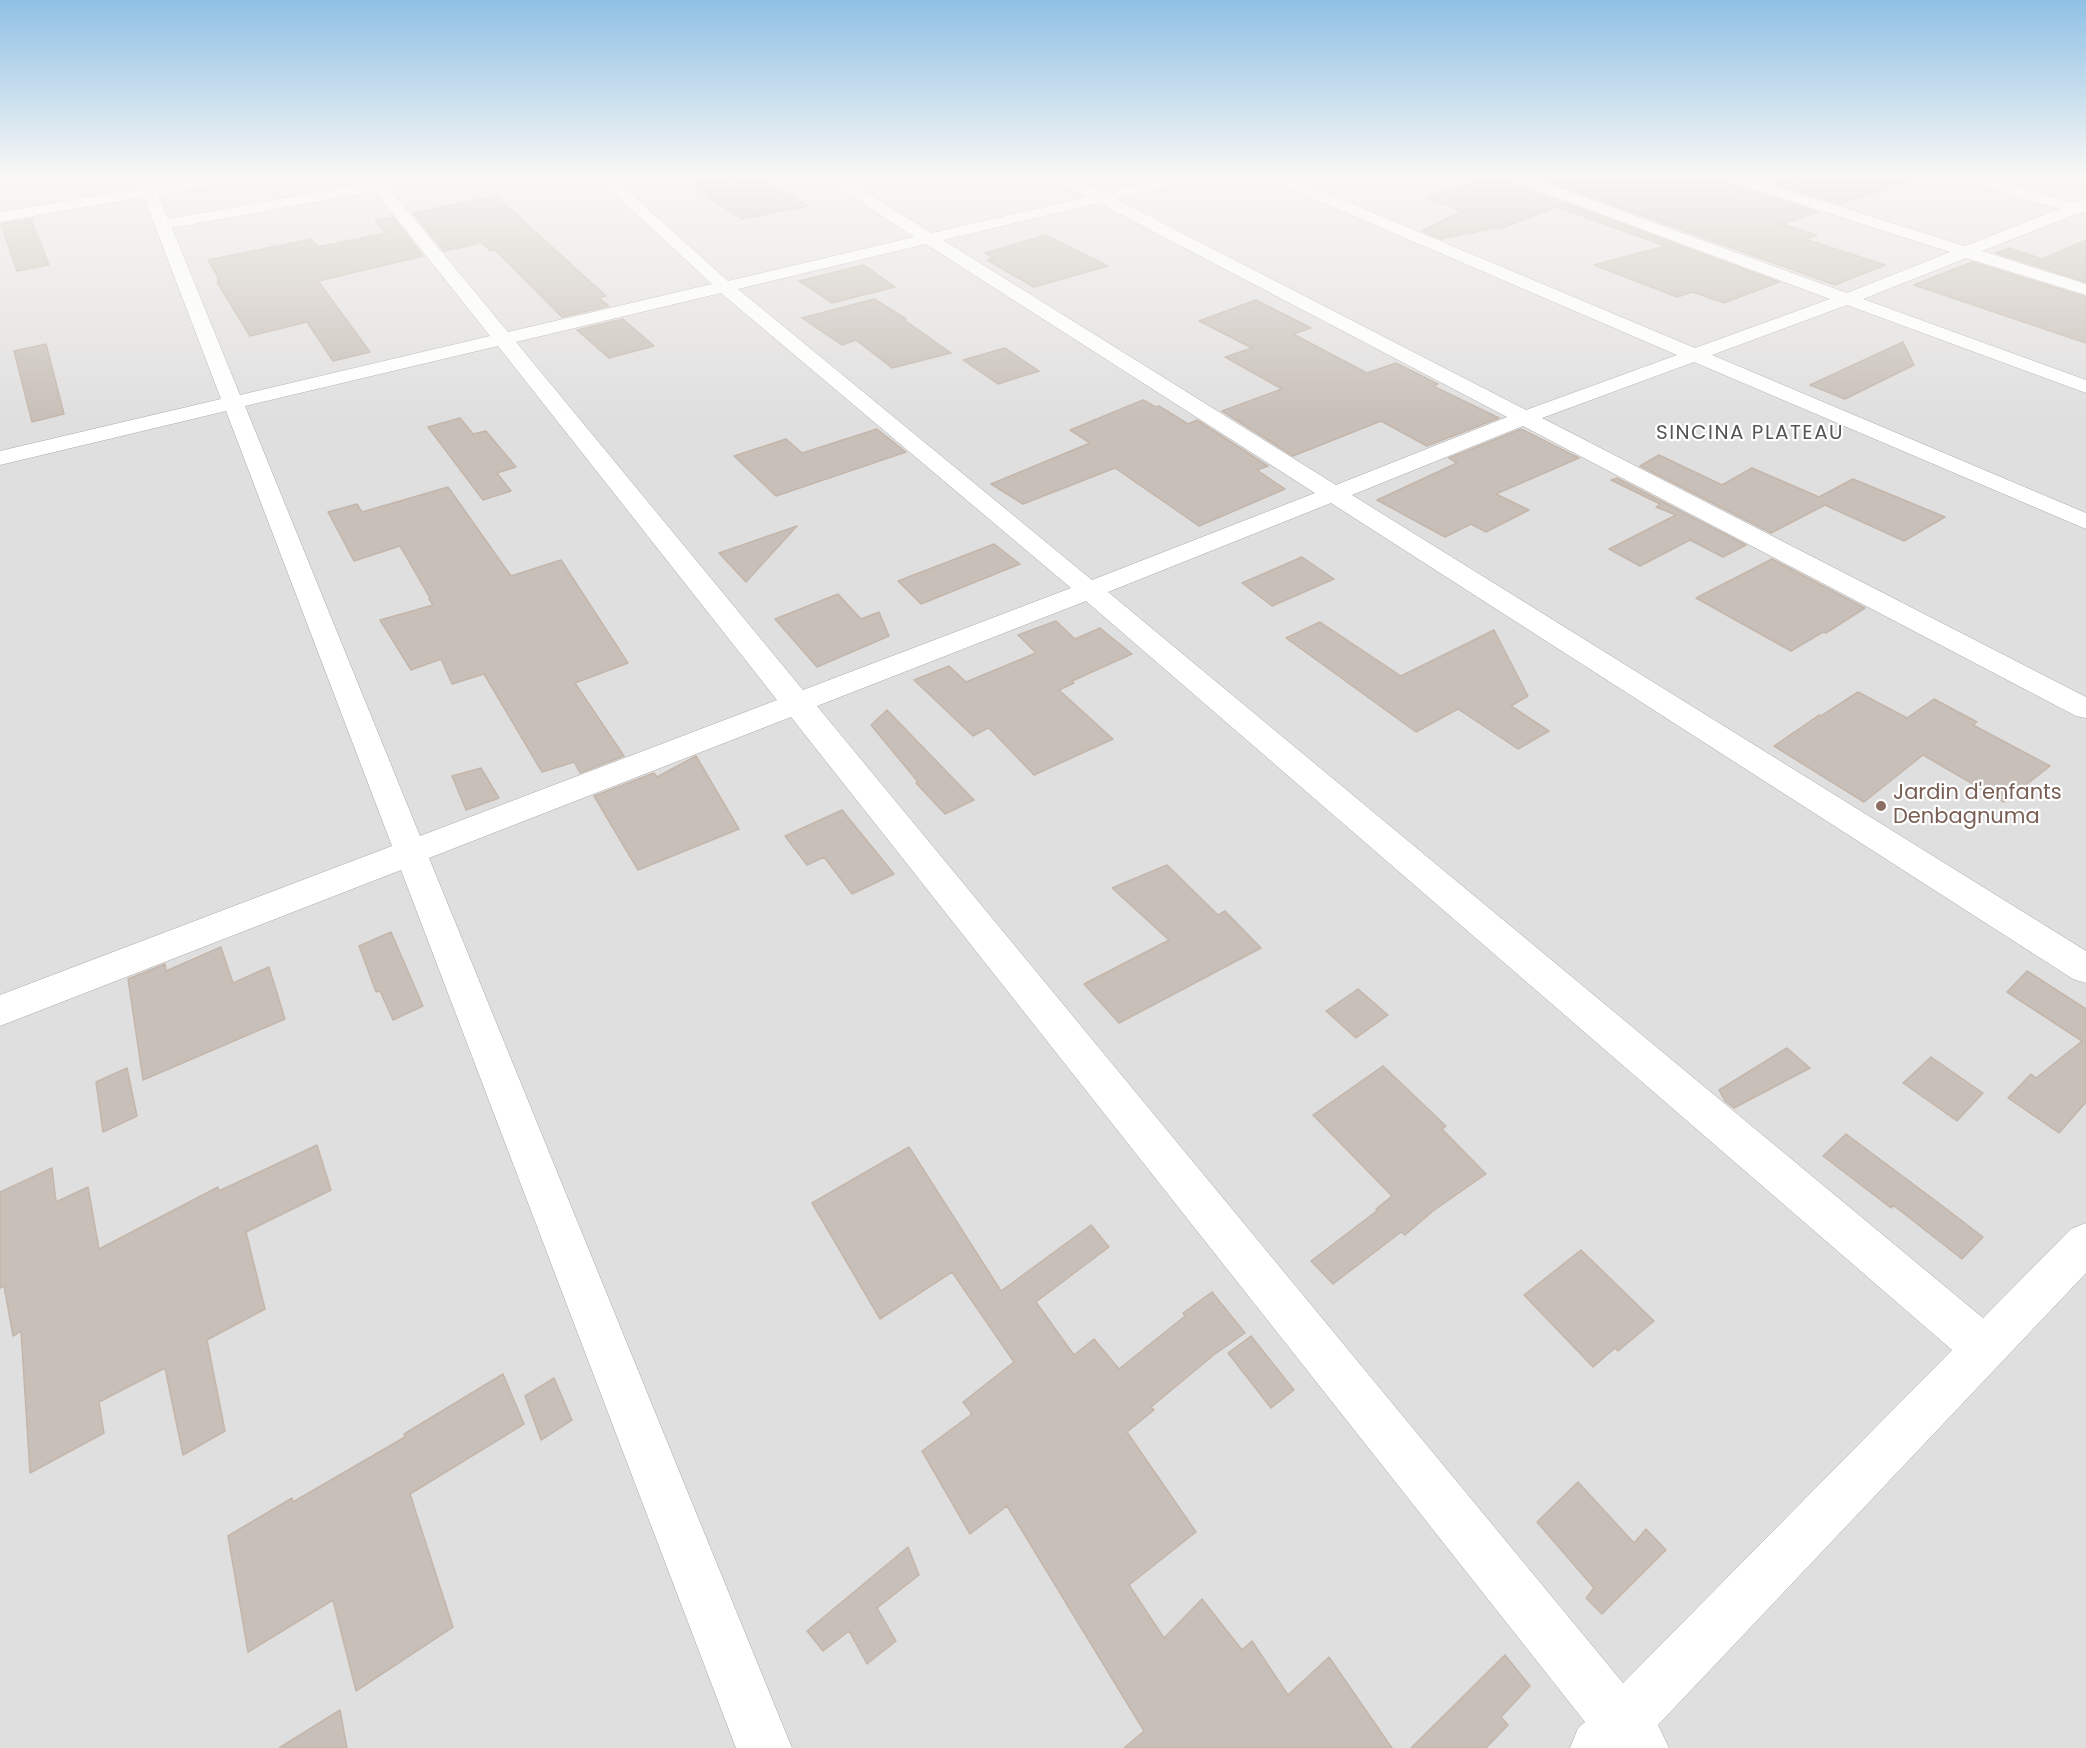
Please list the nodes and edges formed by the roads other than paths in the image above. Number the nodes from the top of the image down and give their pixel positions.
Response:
1 (176, 257) edge
2 (435, 257) edge
3 (691, 257) edge
4 (848, 257) edge
5 (956, 257) edge
6 (1216, 257) edge
7 (1462, 257) edge
8 (1731, 257) edge
9 (1953, 257) edge
10 (1979, 257) edge
11 (724, 286) junction
12 (2086, 290) edge
13 (1847, 299) junction
14 (502, 339) junction
15 (1695, 356) junction
16 (2086, 387) edge
17 (234, 403) junction
18 (1526, 417) junction
19 (0, 458) edge
20 (1333, 494) junction
21 (2086, 522) edge
22 (1089, 590) junction
23 (797, 703) junction
24 (2086, 709) edge
25 (411, 853) junction
26 (2086, 969) edge
27 (0, 1011) edge
28 (2086, 1243) edge
29 (1985, 1349) junction
30 (1620, 1740) edge
31 (764, 1748) edge

1 - 17 street
2 - 14 street
3 - 11 street
4 - 11 street
5 - 20 street
6 - 18 street
7 - 15 street
8 - 13 street
9 - 13 street
10 - 12 street
11 - 14 street
11 - 22 street
13 - 15 street
13 - 16 street
14 - 17 street
14 - 23 street
15 - 18 street
15 - 21 street
17 - 19 street
17 - 25 street
18 - 20 street
18 - 24 street
20 - 22 street
20 - 26 street
22 - 23 street
22 - 29 street
23 - 25 street
23 - 30 street
25 - 27 street
25 - 31 street
28 - 29 street
29 - 30 street

